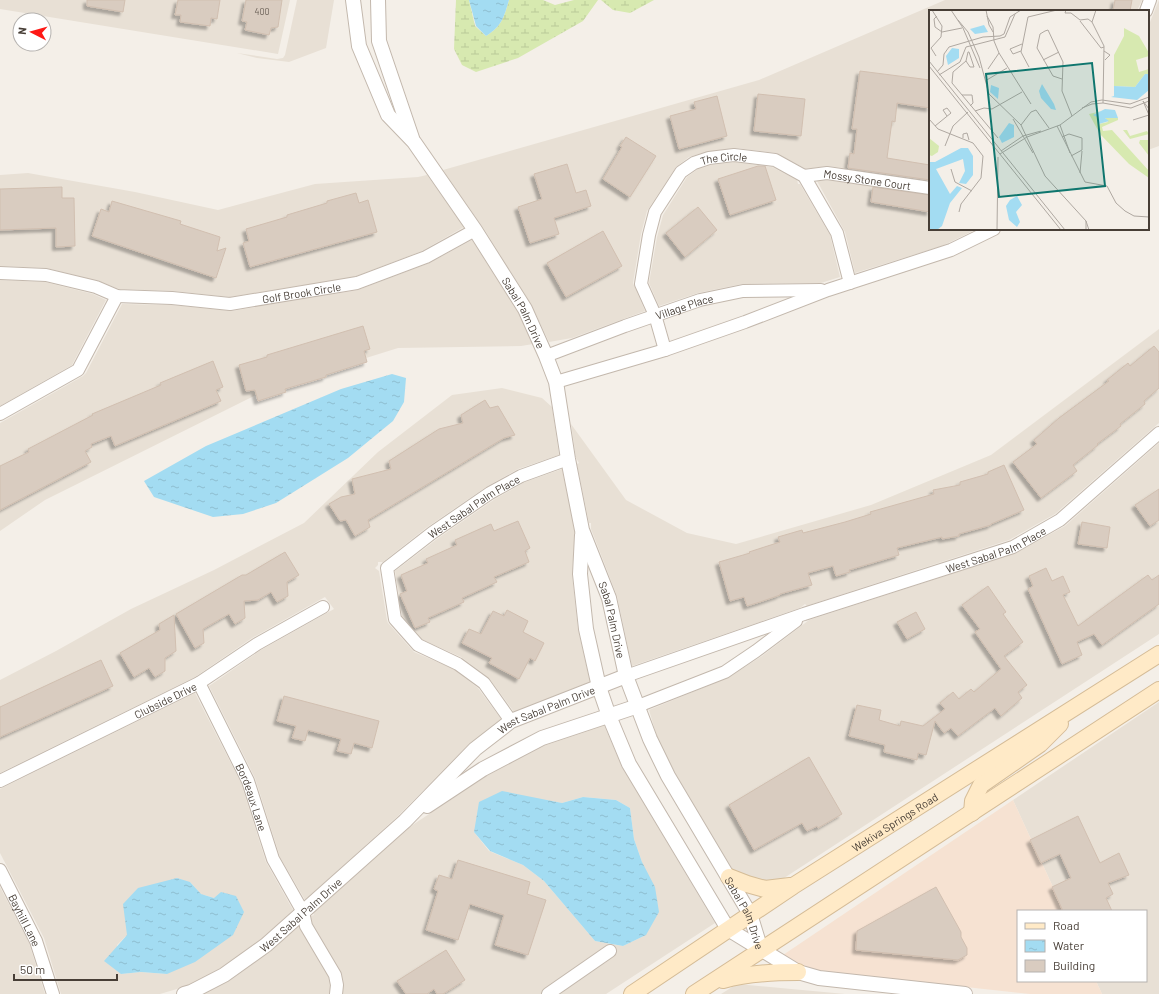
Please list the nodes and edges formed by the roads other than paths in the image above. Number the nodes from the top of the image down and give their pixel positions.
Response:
1 (353, 0) edge
2 (378, 0) edge
3 (1150, 0) edge
4 (1146, 10) edge
5 (414, 142) junction
6 (804, 176) junction
7 (929, 188) edge
8 (475, 230) junction
9 (992, 230) edge
10 (0, 272) edge
11 (850, 283) junction
12 (828, 290) junction
13 (117, 296) junction
14 (655, 315) junction
15 (665, 350) junction
16 (546, 356) junction
17 (556, 382) junction
18 (0, 414) edge
19 (1159, 433) edge
20 (568, 459) junction
21 (582, 530) junction
22 (323, 607) dead end
23 (804, 614) junction
24 (1159, 654) edge
25 (626, 676) junction
26 (199, 683) junction
27 (599, 686) junction
28 (1159, 690) edge
29 (1079, 704) junction
30 (638, 706) junction
31 (609, 716) junction
32 (511, 721) junction
33 (0, 781) edge
34 (972, 813) junction
35 (405, 821) junction
36 (0, 870) edge
37 (729, 877) junction
38 (793, 886) junction
39 (303, 912) junction
40 (750, 914) junction
41 (728, 929) junction
42 (761, 950) junction
43 (610, 951) dead end
44 (798, 972) junction
45 (712, 983) junction
46 (53, 994) edge
47 (184, 994) edge
48 (336, 994) edge
49 (548, 994) edge
50 (632, 994) edge
51 (694, 994) edge
52 (965, 994) edge

1 - 5 street, Sabal Palm Drive
2 - 5 street, Sabal Palm Drive
3 - 4 street
5 - 8 street, Sabal Palm Drive
6 - 7 street, Mossy Stone Court
6 - 11 street
6 - 14 street, The Circle
8 - 13 street, Golf Brook Circle
8 - 16 street, Sabal Palm Drive
9 - 11 street, Village Place
10 - 13 street, Golf Brook Circle
11 - 12 street, Village Place
12 - 14 street, Village Place
12 - 15 street, Village Place
13 - 18 street
14 - 15 street, The Circle
14 - 16 street, Village Place
15 - 17 street, Village Place
16 - 17 street, Sabal Palm Drive
17 - 20 street, Sabal Palm Drive
19 - 23 street, West Sabal Palm Place
20 - 21 street, Sabal Palm Drive
20 - 32 street, West Sabal Palm Place
21 - 25 street, Sabal Palm Drive
21 - 27 street, Sabal Palm Drive
22 - 26 street, Clubside Drive
23 - 25 street, West Sabal Palm Place
23 - 30 street, West Sabal Palm Place
24 - 29 main road, Wekiva Springs Road
25 - 27 street, West Sabal Palm Drive
25 - 30 street, Sabal Palm Drive
26 - 33 street, Clubside Drive
26 - 39 street, Bordeaux Lane
27 - 31 street, Sabal Palm Drive
27 - 32 street, West Sabal Palm Drive
28 - 34 main road
29 - 34 main road
29 - 38 main road, Wekiva Springs Road
30 - 31 street, West Sabal Palm Drive
30 - 37 street, Sabal Palm Drive
31 - 35 street, West Sabal Palm Drive
31 - 41 street, Sabal Palm Drive
32 - 35 street, West Sabal Palm Drive
34 - 42 main road
35 - 39 street, West Sabal Palm Drive
36 - 46 street, Bayhill Lane
37 - 38 main road
37 - 40 street, Sabal Palm Drive
38 - 40 main road, Wekiva Springs Road
39 - 47 street, West Sabal Palm Drive
39 - 48 street, Bordeaux Lane
40 - 41 main road, Wekiva Springs Road
40 - 42 street, Sabal Palm Drive
41 - 42 street, Sabal Palm Drive
41 - 50 main road, Wekiva Springs Road
42 - 44 street
42 - 45 main road
43 - 49 street
44 - 45 main road
44 - 52 street
45 - 51 main road

